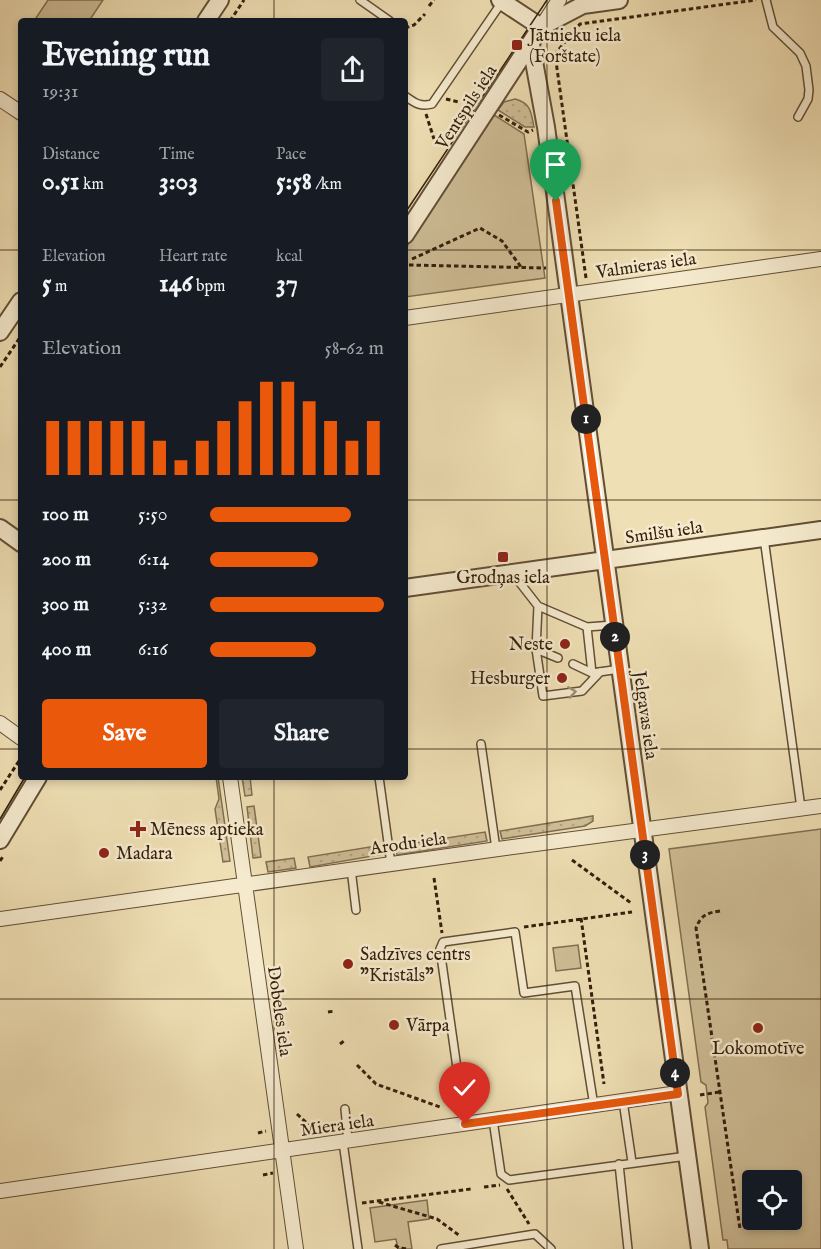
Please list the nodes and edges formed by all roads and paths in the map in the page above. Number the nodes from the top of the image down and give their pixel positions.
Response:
1 (220, 0) edge
2 (244, 0) edge
3 (360, 0) edge
4 (434, 0) edge
5 (559, 0) edge
6 (619, 0) edge
7 (756, 0) edge
8 (766, 0) edge
9 (501, 1) edge
10 (429, 6) dead end
11 (425, 14) dead end
12 (208, 18) edge
13 (232, 18) edge
14 (386, 18) edge
15 (408, 27) edge
16 (541, 27) junction
17 (531, 45) junction
18 (408, 98) edge
19 (0, 99) edge
20 (424, 106) junction
21 (489, 108) junction
22 (18, 111) edge
23 (798, 117) dead end
24 (534, 130) dead end
25 (434, 139) dead end
26 (408, 230) edge
27 (412, 259) dead end
28 (821, 260) edge
29 (409, 265) dead end
30 (521, 267) junction
31 (546, 268) dead end
32 (587, 282) dead end
33 (569, 294) junction
34 (18, 305) edge
35 (408, 318) edge
36 (0, 332) edge
37 (18, 340) edge
38 (0, 367) edge
39 (0, 528) edge
40 (821, 530) edge
41 (765, 538) junction
42 (18, 541) edge
43 (605, 560) junction
44 (513, 574) junction
45 (408, 588) edge
46 (538, 606) junction
47 (614, 625) junction
48 (586, 627) junction
49 (536, 649) junction
50 (558, 658) dead end
51 (573, 664) dead end
52 (620, 669) junction
53 (596, 673) junction
54 (0, 723) edge
55 (18, 736) edge
56 (481, 744) dead end
57 (18, 763) edge
58 (36, 780) edge
59 (230, 780) edge
60 (379, 780) edge
61 (0, 790) edge
62 (821, 806) edge
63 (801, 808) junction
64 (642, 830) junction
65 (0, 840) edge
66 (496, 849) junction
67 (572, 860) dead end
68 (391, 864) junction
69 (351, 869) junction
70 (434, 878) dead end
71 (246, 885) junction
72 (631, 903) dead end
73 (356, 910) dead end
74 (720, 911) dead end
75 (632, 912) dead end
76 (581, 918) junction
77 (0, 920) edge
78 (515, 932) junction
79 (443, 942) junction
80 (335, 1011) dead end
81 (328, 1012) dead end
82 (344, 1041) dead end
83 (340, 1044) dead end
84 (357, 1065) dead end
85 (604, 1083) dead end
86 (720, 1092) junction
87 (678, 1094) junction
88 (700, 1095) dead end
89 (623, 1101) junction
90 (594, 1106) junction
91 (440, 1107) dead end
92 (345, 1109) dead end
93 (297, 1114) dead end
94 (493, 1120) junction
95 (465, 1124) junction
96 (309, 1125) dead end
97 (266, 1131) dead end
98 (258, 1132) dead end
99 (345, 1142) junction
100 (281, 1151) junction
101 (687, 1156) junction
102 (632, 1162) junction
103 (619, 1164) junction
104 (273, 1173) dead end
105 (263, 1175) dead end
106 (483, 1187) dead end
107 (471, 1189) dead end
108 (0, 1191) edge
109 (377, 1201) junction
110 (351, 1205) junction
111 (740, 1229) dead end
112 (536, 1234) junction
113 (463, 1239) dead end
114 (395, 1245) dead end
115 (296, 1249) edge
116 (358, 1249) edge
117 (408, 1249) edge
118 (441, 1249) edge
119 (551, 1249) edge
120 (628, 1249) edge
121 (700, 1249) edge

1 - 12 street
2 - 13 path
3 - 14 lane
4 - 10 path
5 - 16 street, Ventspils iela
6 - 16 street
7 - 32 path
8 - 23 lane
9 - 16 street
9 - 20 lane
11 - 15 path
16 - 17 street, Ventspils iela
17 - 21 street, Ventspils iela
17 - 33 street, Jelgavas iela
18 - 20 lane
19 - 22 street
20 - 25 path
21 - 24 path
21 - 26 street, Ventspils iela
27 - 30 path
28 - 33 street, Valmieras iela
29 - 30 path
30 - 31 path
33 - 35 street, Valmieras iela
33 - 43 street, Jelgavas iela
34 - 36 street
37 - 38 path
39 - 42 street
40 - 41 street, Smilšu iela
41 - 43 street, Smilšu iela
41 - 63 lane
43 - 44 street, Smilšu iela
43 - 47 street, Jelgavas iela
44 - 45 street, Smilšu iela
44 - 46 lane
46 - 48 lane
46 - 49 lane
47 - 48 lane
47 - 52 street, Jelgavas iela
48 - 53 lane
49 - 50 lane
49 -> 53 lane
51 - 53 lane
52 - 53 lane
52 - 64 street, Jelgavas iela
54 - 55 street
56 - 66 lane
57 - 61 path
58 - 65 street
59 - 71 street, Dobeles iela
60 - 68 lane
62 - 63 street, Arodu iela
63 - 64 street, Arodu iela
64 - 66 street, Arodu iela
64 - 87 street, Jelgavas iela
66 - 68 street, Arodu iela
67 - 72 path
68 - 69 street, Arodu iela
69 - 71 street, Arodu iela
69 - 73 lane
70 - 79 path
71 - 77 street, Arodu iela
71 - 100 street, Dobeles iela
74 - 86 path
75 - 76 path
76 - 78 path
76 - 85 path
78 - 79 lane
78 - 90 lane
79 - 95 lane
80 - 81 path
82 - 83 path
84 - 91 path
86 - 88 path
86 - 111 path
87 - 89 street, Miera iela
87 - 101 street, Jelgavas iela
89 - 90 street, Miera iela
89 - 102 lane
90 - 94 street, Miera iela
92 - 99 lane
93 - 96 path
94 - 95 street, Miera iela
94 - 103 lane
95 - 99 street, Miera iela
97 - 98 path
99 - 100 street, Miera iela
99 - 110 lane
100 - 108 street, Miera iela
100 - 115 street, Dobeles iela
101 - 102 lane
101 - 121 street, Jelgavas iela
102 - 103 lane
103 - 120 lane
104 - 105 path
106 - 112 path
107 - 109 path
109 - 110 path
109 - 113 path
110 - 116 lane
112 - 118 lane
112 - 119 lane
114 - 117 path

